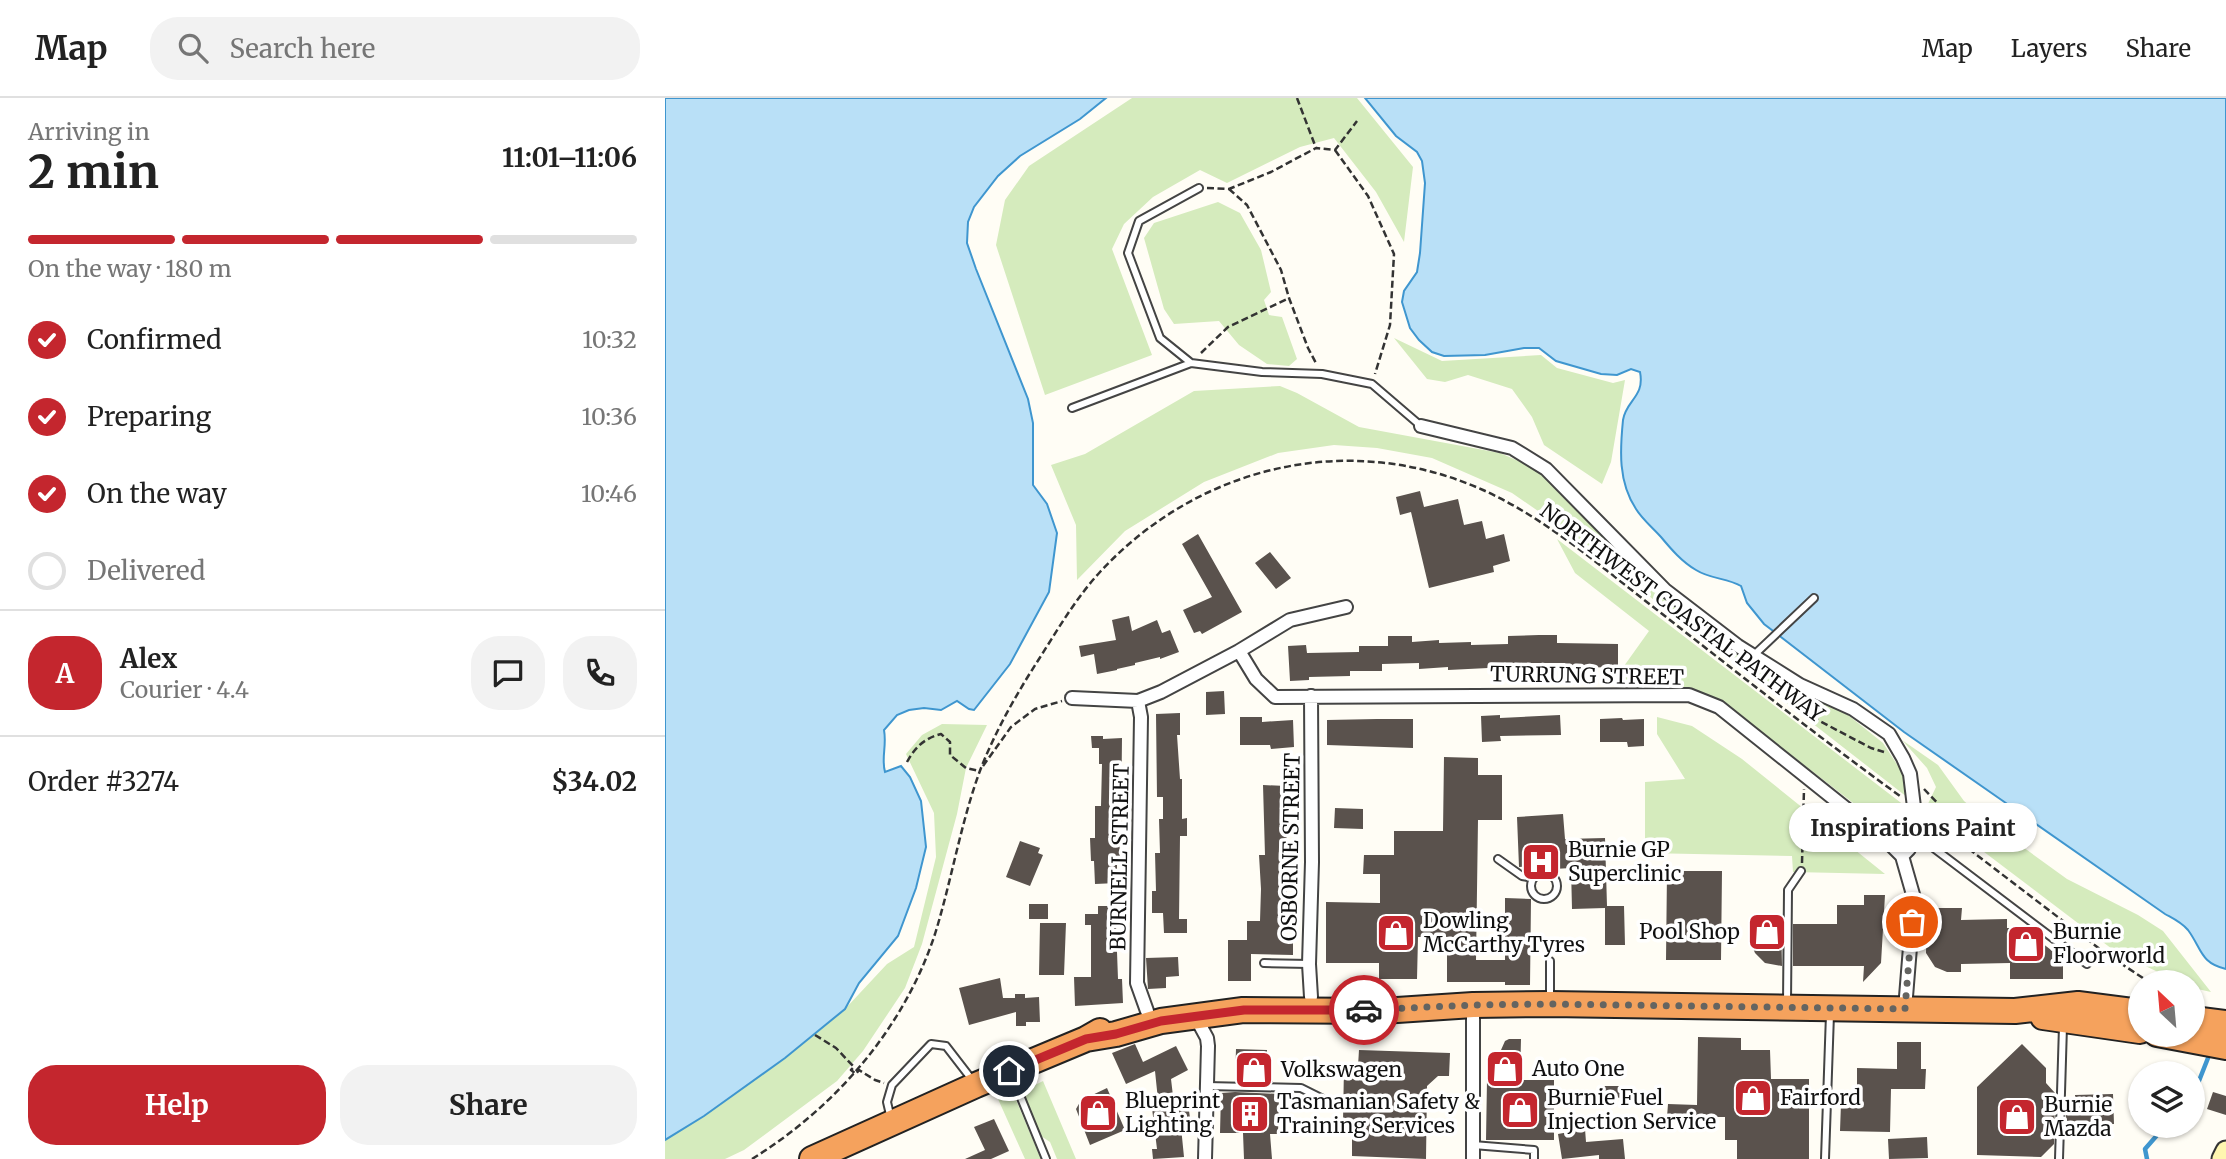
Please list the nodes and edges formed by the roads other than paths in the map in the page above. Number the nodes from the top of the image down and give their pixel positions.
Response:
1 (1199, 188) road end
2 (1191, 363) junction
3 (1072, 408) dead end
4 (1421, 426) joint
5 (1814, 598) dead end
6 (1346, 607) dead end
7 (1239, 651) junction
8 (1754, 656) junction
9 (1311, 696) junction
10 (1072, 698) road end
11 (1138, 701) junction
12 (1914, 830) junction
13 (1902, 856) junction
14 (1498, 859) dead end
15 (1801, 871) road end
16 (1534, 878) junction
17 (1550, 961) dead end
18 (1264, 963) dead end
19 (1309, 964) junction
20 (2087, 964) dead end
21 (1311, 997) junction
22 (1550, 1004) junction
23 (1473, 1005) junction
24 (1787, 1008) junction
25 (1830, 1009) junction
26 (1905, 1009) junction
27 (2128, 1010) edge
28 (1147, 1011) junction
29 (2015, 1011) junction
30 (1195, 1015) junction
31 (2205, 1020) edge
32 (2063, 1021) junction
33 (2226, 1023) edge
34 (2128, 1029) edge
35 (1086, 1039) junction
36 (2205, 1043) edge
37 (2226, 1047) edge
38 (1009, 1071) junction
39 (977, 1085) junction
40 (1207, 1086) junction
41 (1323, 1099) dead end
42 (892, 1124) junction
43 (1473, 1145) junction
44 (2226, 1151) edge
45 (812, 1159) edge
46 (1046, 1159) edge
47 (1205, 1159) edge
48 (1473, 1159) edge
49 (1534, 1159) edge
50 (1825, 1159) edge
51 (2060, 1159) edge
52 (2224, 1159) edge

1 - 2 lane
2 - 3 lane
2 - 4 lane
4 - 8 street
5 - 8 lane
6 - 7 street
7 - 9 street, TURRUNG STREET
7 - 11 street
8 - 12 street
9 - 13 street, TURRUNG STREET
9 - 19 street, OSBORNE STREET
10 - 11 street
11 - 28 street, BURNELL STREET
12 - 13 street
12 - 20 lane
13 - 26 street
14 - 16 lane
15 - 24 lane
16 - 16 lane
17 - 22 lane
18 - 19 lane
19 - 21 street, OSBORNE STREET
21 - 23 highway
21 - 28 highway
22 - 23 highway
22 - 24 highway
23 - 30 highway
23 - 43 street
24 - 25 highway
25 - 26 highway
25 - 50 lane
26 - 29 highway
27 - 29 highway
28 - 35 highway
29 - 32 highway
30 - 35 highway
30 - 40 street
31 - 33 highway
32 - 34 highway
32 - 51 lane
35 - 38 highway
36 - 37 highway
38 - 39 highway
38 - 46 lane
39 - 42 highway
39 - 42 lane
40 - 41 lane
40 - 47 street
42 - 45 highway
43 - 48 street
43 - 49 lane
44 - 52 street

